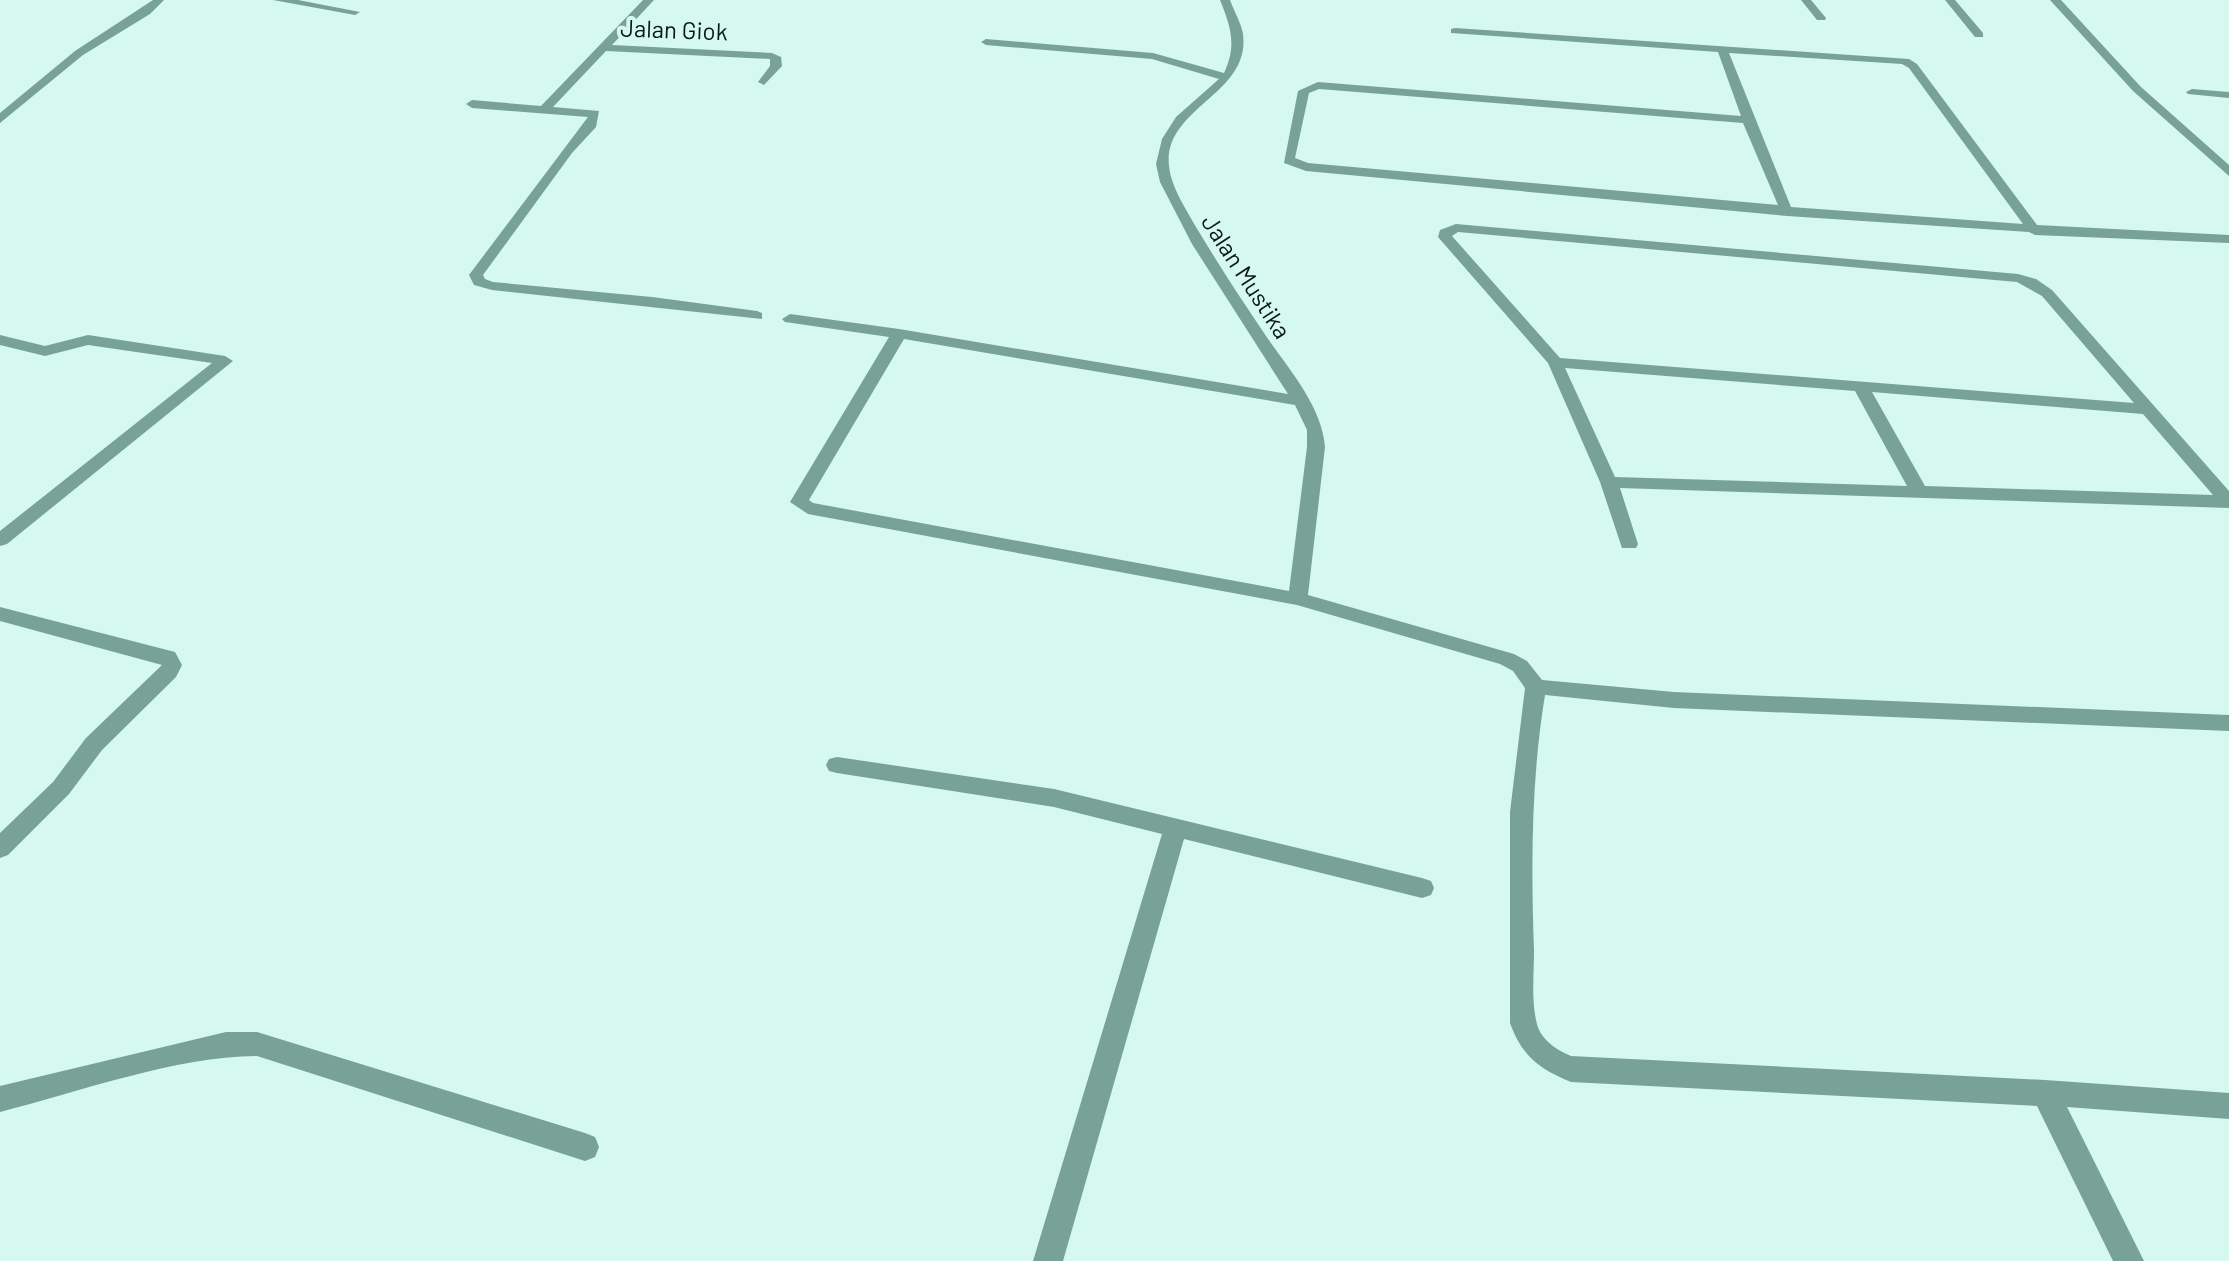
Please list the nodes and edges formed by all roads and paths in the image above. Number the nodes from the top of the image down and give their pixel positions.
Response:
1 (159, 0) edge
2 (278, 0) edge
3 (649, 0) edge
4 (1225, 0) edge
5 (1806, 0) edge
6 (1950, 0) edge
7 (2055, 0) edge
8 (355, 12) dead end
9 (1821, 18) dead end
10 (1455, 31) dead end
11 (1979, 35) dead end
12 (986, 42) dead end
13 (605, 48) junction
14 (1722, 48) junction
15 (1226, 77) junction
16 (764, 82) dead end
17 (2192, 92) dead end
18 (2229, 95) edge
19 (472, 104) dead end
20 (546, 108) junction
21 (0, 119) edge
22 (1748, 120) junction
23 (2229, 172) edge
24 (1787, 212) junction
25 (2035, 231) junction
26 (2229, 239) edge
27 (757, 316) dead end
28 (790, 319) dead end
29 (899, 334) junction
30 (0, 340) edge
31 (1555, 362) junction
32 (1862, 389) junction
33 (1301, 401) junction
34 (2146, 409) junction
35 (1609, 482) junction
36 (1918, 489) junction
37 (2228, 502) edge
38 (0, 540) edge
39 (1629, 544) dead end
40 (1298, 599) junction
41 (0, 614) edge
42 (1536, 687) junction
43 (2229, 723) edge
44 (837, 765) dead end
45 (1175, 829) junction
46 (0, 848) edge
47 (1422, 888) dead end
48 (2045, 1093) junction
49 (0, 1099) edge
50 (2229, 1106) edge
51 (585, 1147) dead end
52 (1048, 1261) edge
53 (2129, 1261) edge

1 - 21 street
2 - 8 street
3 - 13 street, Jalan Giok
4 - 15 street, Jalan Mustika
5 - 9 street
6 - 11 street
7 - 23 street
10 - 14 street
12 - 15 street
13 - 16 street, Jalan Giok
13 - 20 street
14 - 22 street
14 - 25 street
15 - 33 street, Jalan Mustika
17 - 18 street
19 - 20 street
20 - 27 street
22 - 24 street
22 - 24 street
24 - 25 street
25 - 26 street
28 - 29 street
29 - 33 street
29 - 40 street
30 - 38 street
31 - 32 street
31 - 34 street
31 - 35 street
32 - 34 street
32 - 36 street
33 - 40 street, Jalan Mustika
34 - 37 street
35 - 36 street
35 - 39 street
36 - 37 street
40 - 42 street
41 - 46 street
42 - 43 street
42 - 48 street
44 - 45 street
45 - 47 street
45 - 52 street
48 - 50 street
48 - 53 street
49 - 51 street

